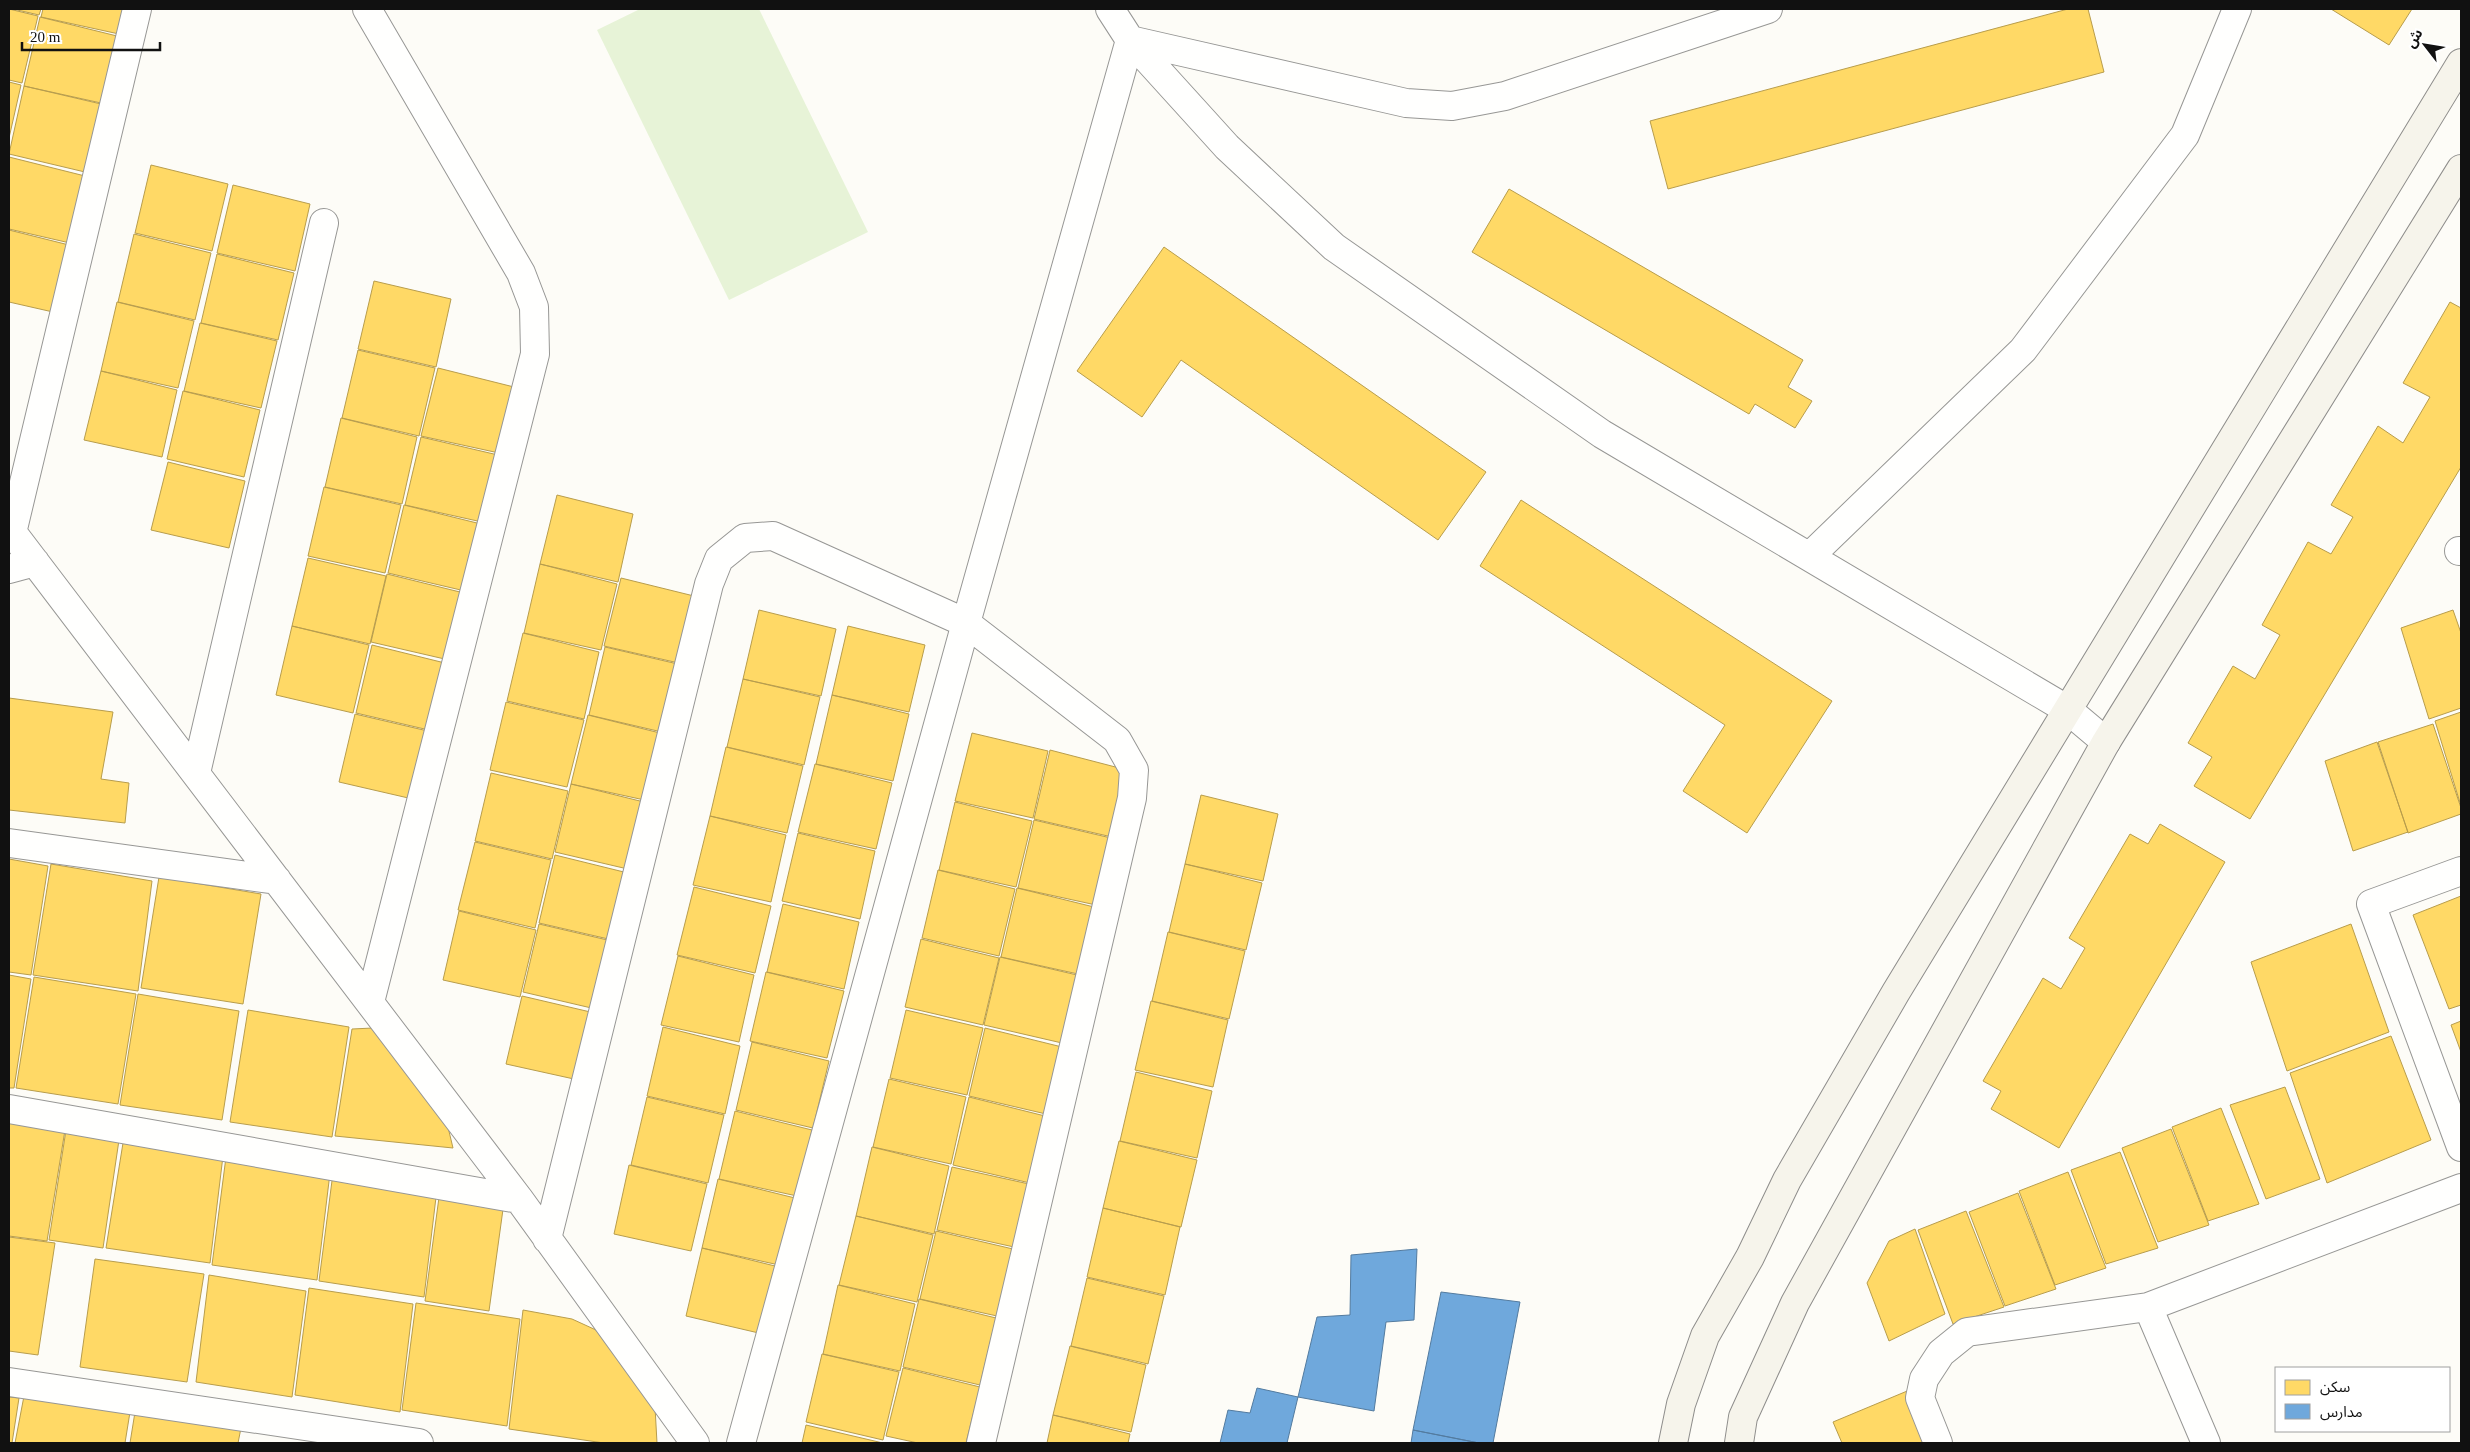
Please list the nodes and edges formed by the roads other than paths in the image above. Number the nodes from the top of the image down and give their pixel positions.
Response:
1 (137, 9) edge
2 (367, 9) edge
3 (1110, 9) edge
4 (1768, 9) edge
5 (2237, 9) edge
6 (1130, 40) junction
7 (2461, 64) edge
8 (2461, 169) edge
9 (324, 223) dead end
10 (10, 530) edge
11 (1810, 556) junction
12 (35, 562) junction
13 (9, 569) edge
14 (966, 623) junction
15 (2068, 710) junction
16 (2106, 742) junction
17 (196, 773) junction
18 (9, 843) edge
19 (2461, 871) edge
20 (277, 880) junction
21 (370, 1002) junction
22 (9, 1109) edge
23 (2461, 1148) edge
24 (2461, 1188) edge
25 (519, 1199) junction
26 (547, 1239) junction
27 (2148, 1307) junction
28 (9, 1382) edge
29 (419, 1443) edge
30 (695, 1443) edge
31 (741, 1443) edge
32 (981, 1443) edge
33 (1672, 1443) edge
34 (1739, 1443) edge
35 (1938, 1443) edge
36 (2206, 1443) edge

1 - 10 street
2 - 21 street
3 - 6 street
4 - 6 street
5 - 11 street
6 - 11 street
6 - 14 street
7 - 15 main road
8 - 16 main road
9 - 17 street
10 - 12 street
11 - 15 street
12 - 13 street
12 - 17 street
14 - 26 street
14 - 31 street
14 - 32 street
15 - 16 street
15 - 33 main road
16 - 34 main road
17 - 20 street
18 - 20 street
19 - 23 street
20 - 21 street
21 - 25 street
22 - 25 street
24 - 27 street
25 - 26 street
26 - 30 street
27 - 35 street
27 - 36 street
28 - 29 street

